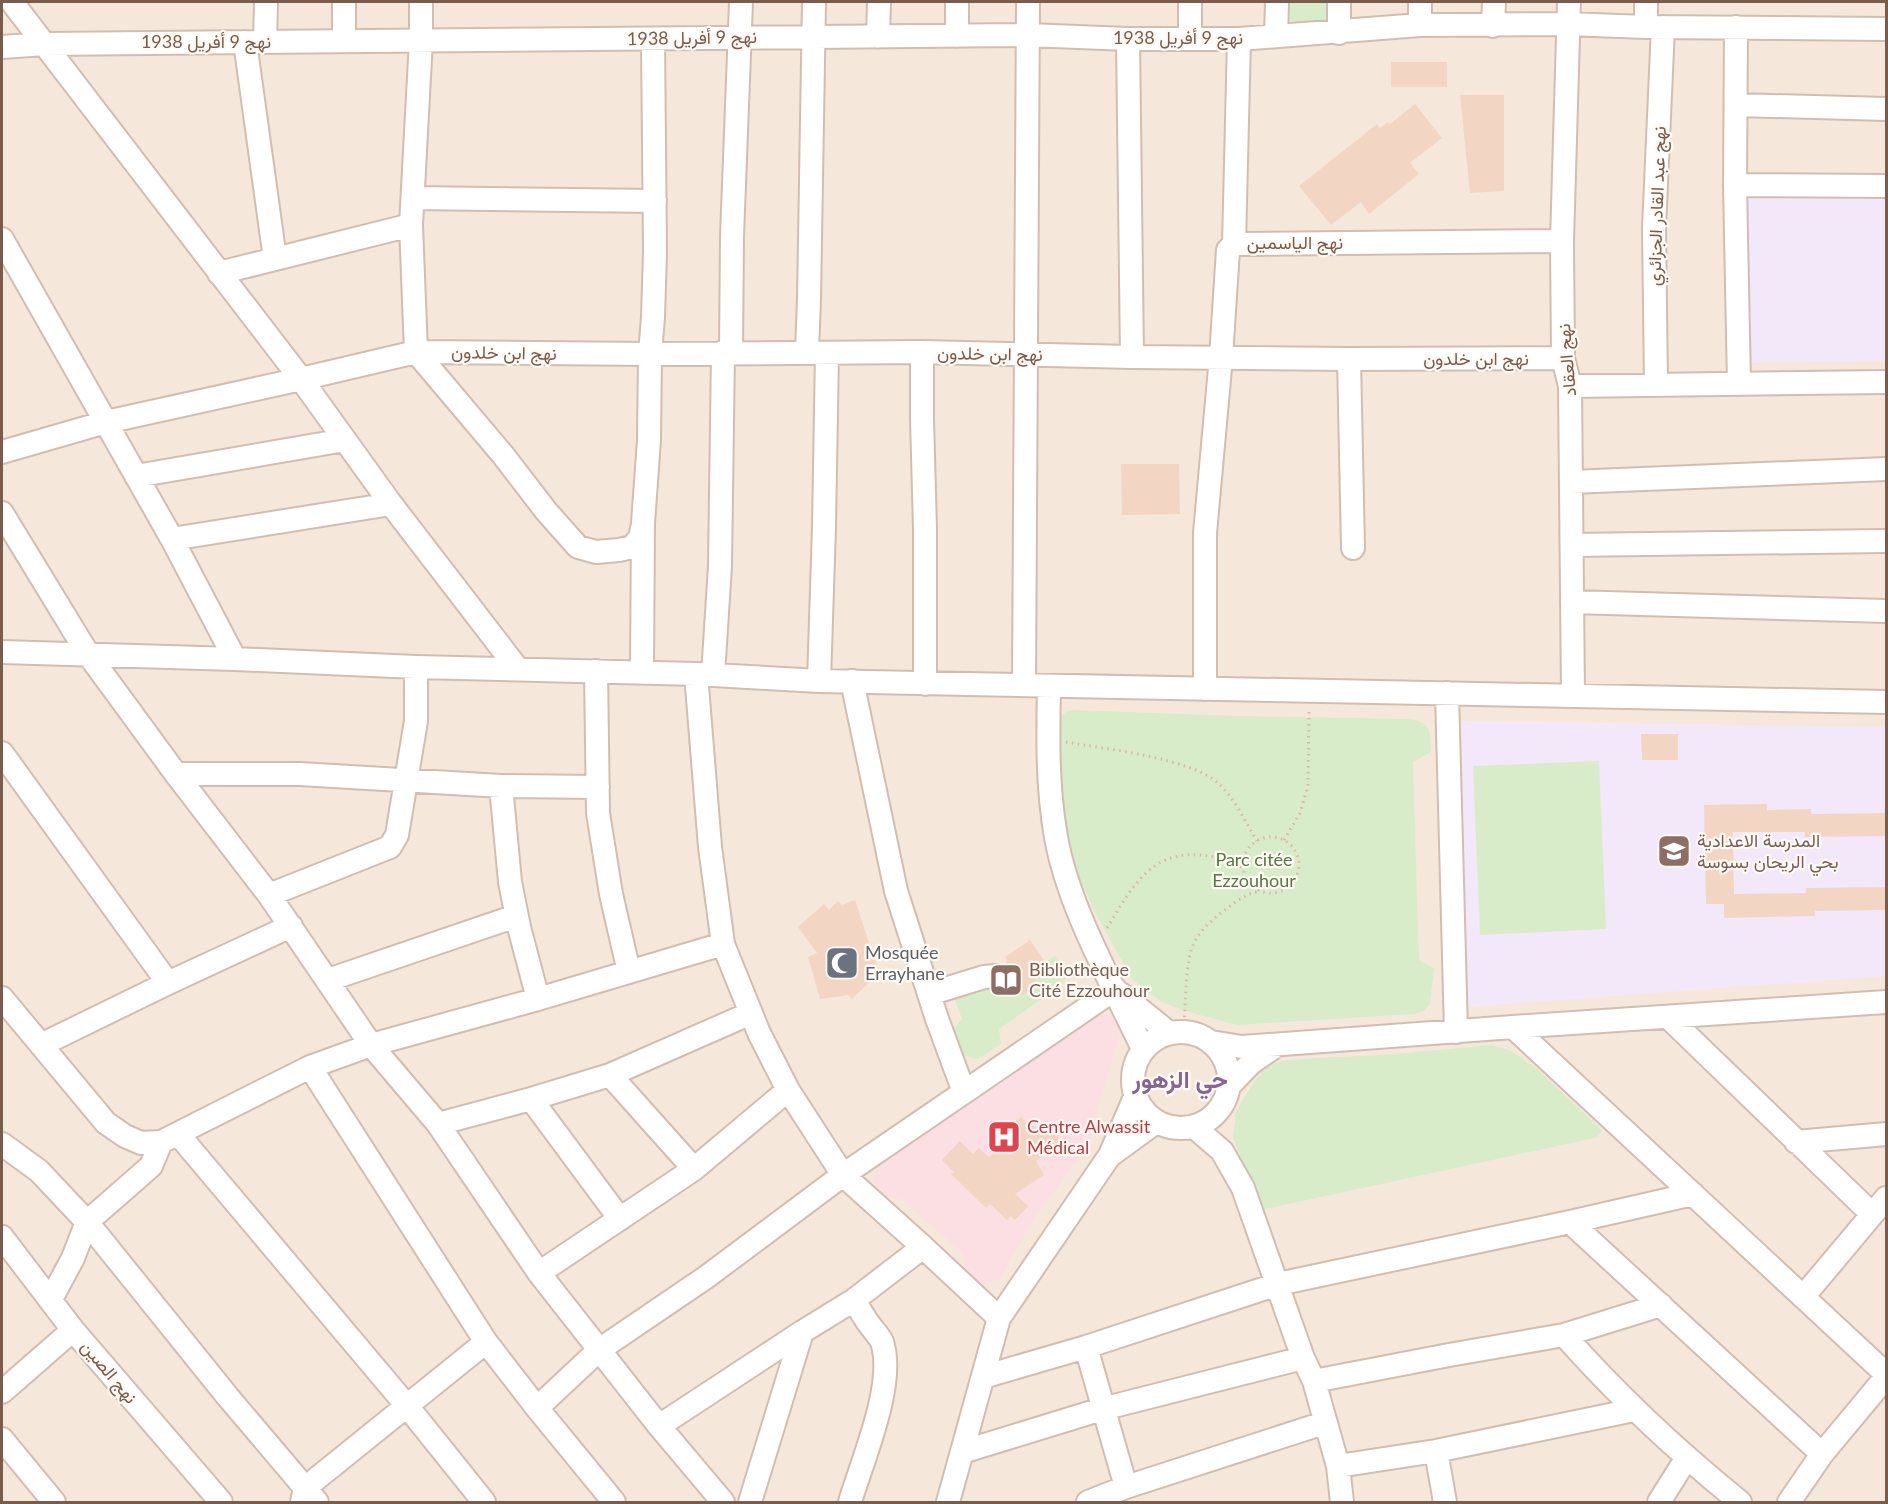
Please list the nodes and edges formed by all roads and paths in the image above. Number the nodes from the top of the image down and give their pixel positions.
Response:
1 (12, 2) edge
2 (266, 2) edge
3 (344, 2) edge
4 (421, 2) edge
5 (741, 2) edge
6 (814, 2) edge
7 (879, 2) edge
8 (957, 2) edge
9 (1028, 2) edge
10 (1190, 2) edge
11 (1277, 2) edge
12 (1339, 2) edge
13 (1420, 2) edge
14 (1494, 2) edge
15 (1569, 2) edge
16 (1646, 2) edge
17 (1567, 24) junction
18 (1420, 25) junction
19 (1493, 26) junction
20 (1655, 27) junction
21 (1736, 27) junction
22 (1887, 29) edge
23 (1339, 33) junction
24 (1028, 35) junction
25 (957, 36) junction
26 (1276, 36) junction
27 (814, 37) junction
28 (878, 37) junction
29 (741, 38) junction
30 (653, 39) junction
31 (1128, 39) junction
32 (1190, 39) junction
33 (1239, 39) junction
34 (421, 40) junction
35 (344, 41) junction
36 (255, 42) junction
37 (45, 44) junction
38 (2, 47) edge
39 (1736, 105) junction
40 (1887, 109) edge
41 (1735, 185) junction
42 (1887, 186) edge
43 (413, 198) junction
44 (655, 201) junction
45 (411, 225) junction
46 (2, 240) edge
47 (1562, 241) junction
48 (1234, 244) junction
49 (275, 259) junction
50 (219, 273) junction
51 (416, 352) junction
52 (727, 352) junction
53 (817, 352) junction
54 (922, 352) junction
55 (650, 354) junction
56 (1026, 354) junction
57 (1132, 357) junction
58 (1221, 357) junction
59 (1563, 358) junction
60 (1349, 359) junction
61 (301, 379) junction
62 (1887, 382) edge
63 (1739, 384) junction
64 (1656, 385) junction
65 (1570, 386) junction
66 (106, 422) junction
67 (345, 440) junction
68 (2, 452) edge
69 (1887, 469) edge
70 (136, 476) junction
71 (1571, 482) junction
72 (391, 504) junction
73 (2, 513) edge
74 (643, 524) junction
75 (172, 539) junction
76 (1887, 541) edge
77 (1572, 545) junction
78 (1353, 548) dead end
79 (1572, 602) junction
80 (1887, 611) edge
81 (2, 652) edge
82 (88, 654) junction
83 (235, 659) junction
84 (416, 667) junction
85 (517, 668) junction
86 (596, 671) junction
87 (642, 672) junction
88 (705, 675) junction
89 (819, 681) junction
90 (852, 681) junction
91 (926, 684) junction
92 (1024, 684) junction
93 (1049, 686) junction
94 (1206, 689) junction
95 (1310, 691) junction
96 (1447, 693) junction
97 (1573, 696) junction
98 (1887, 702) edge
99 (1048, 739) junction
100 (2, 753) edge
101 (176, 774) junction
102 (406, 780) junction
103 (501, 786) junction
104 (598, 787) junction
105 (1284, 840) junction
106 (1257, 841) junction
107 (1243, 867) junction
108 (1259, 891) junction
109 (269, 896) junction
110 (516, 916) junction
111 (291, 926) junction
112 (723, 944) junction
113 (1095, 947) junction
114 (629, 972) junction
115 (996, 976) dead end
116 (328, 980) junction
117 (168, 983) junction
118 (1115, 989) junction
119 (929, 994) junction
120 (2, 998) edge
121 (538, 999) junction
122 (1887, 1002) edge
123 (751, 1013) junction
124 (1668, 1017) junction
125 (1513, 1027) junction
126 (1456, 1032) junction
127 (1177, 1033) junction
128 (1211, 1042) junction
129 (1278, 1044) junction
130 (41, 1045) junction
131 (371, 1045) junction
132 (1143, 1049) junction
133 (310, 1067) junction
134 (610, 1075) junction
135 (1229, 1086) junction
136 (788, 1090) junction
137 (964, 1092) junction
138 (1135, 1096) junction
139 (531, 1099) junction
140 (1220, 1109) junction
141 (1156, 1122) junction
142 (438, 1124) junction
143 (1194, 1127) junction
144 (1887, 1134) edge
145 (169, 1138) junction
146 (1796, 1142) junction
147 (2, 1144) edge
148 (1222, 1151) junction
149 (1110, 1155) junction
150 (694, 1169) junction
151 (843, 1175) junction
152 (1694, 1194) junction
153 (1879, 1206) edge
154 (620, 1219) junction
155 (87, 1222) junction
156 (1570, 1222) junction
157 (2, 1237) edge
158 (923, 1247) junction
159 (539, 1273) junction
160 (1278, 1284) junction
161 (1803, 1297) junction
162 (51, 1299) junction
163 (854, 1300) junction
164 (1660, 1305) junction
165 (999, 1318) junction
166 (73, 1330) junction
167 (802, 1332) junction
168 (1564, 1335) junction
169 (486, 1342) junction
170 (1086, 1347) junction
171 (599, 1350) junction
172 (1303, 1358) junction
173 (1887, 1375) edge
174 (983, 1377) junction
175 (1314, 1381) junction
176 (2, 1392) edge
177 (407, 1406) junction
178 (537, 1408) junction
179 (1102, 1409) junction
180 (1634, 1410) junction
181 (1324, 1423) junction
182 (660, 1426) junction
183 (2, 1439) edge
184 (962, 1452) junction
185 (1436, 1452) junction
186 (1822, 1454) junction
187 (1686, 1458) junction
188 (1338, 1466) junction
189 (1126, 1487) junction
190 (308, 1498) edge
191 (54, 1503) edge
192 (220, 1503) edge
193 (484, 1503) edge
194 (614, 1503) edge
195 (723, 1503) edge
196 (750, 1503) edge
197 (850, 1503) edge
198 (948, 1503) edge
199 (1088, 1503) edge
200 (1342, 1503) edge
201 (1445, 1503) edge
202 (1659, 1503) edge
203 (1740, 1503) edge
204 (1788, 1503) edge

1 - 37 street
2 - 36 street
3 - 35 street
4 - 34 street
5 - 29 street
6 - 27 street
7 - 28 street
8 - 25 street
9 - 24 street
10 - 32 street
11 - 26 street
12 - 23 street
13 - 18 street
14 - 19 street
15 - 17 street, نهج العقاد
16 - 20 street, نهج عبد القادر الجزائري
17 - 19 street, نهج 9 أفريل 1938
17 - 20 street, نهج 9 أفريل 1938
17 - 47 street, نهج العقاد
18 - 19 street, نهج 9 أفريل 1938
18 - 23 street, نهج 9 أفريل 1938
20 - 21 street, نهج 9 أفريل 1938
20 - 64 street, نهج عبد القادر الجزائري
21 - 22 street, نهج 9 أفريل 1938
21 - 39 street
23 - 26 street, نهج 9 أفريل 1938
24 - 25 street, نهج 9 أفريل 1938
24 - 31 street, نهج 9 أفريل 1938
24 - 56 street
25 - 28 street, نهج 9 أفريل 1938
26 - 33 street, نهج 9 أفريل 1938
27 - 28 street, نهج 9 أفريل 1938
27 - 29 street, نهج 9 أفريل 1938
27 - 53 street
29 - 30 street, نهج 9 أفريل 1938
29 - 52 street
30 - 34 street, نهج 9 أفريل 1938
30 - 44 street
31 - 32 street, نهج 9 أفريل 1938
31 - 57 street
32 - 33 street, نهج 9 أفريل 1938
33 - 48 street, نهج الياسمين
34 - 35 street, نهج 9 أفريل 1938
34 - 43 street
35 - 36 street, نهج 9 أفريل 1938
36 - 37 street, نهج 9 أفريل 1938
36 - 49 street
37 - 38 street, نهج 9 أفريل 1938
37 - 50 street
39 - 40 street
39 - 41 street
41 - 42 street
41 - 63 street
43 - 44 street
43 - 45 street
44 - 55 street
45 - 49 street
45 - 51 street
46 - 66 street
47 - 48 street, نهج الياسمين
47 - 59 street, نهج العقاد
48 - 58 street
49 - 50 street
50 - 61 street
51 - 55 street, نهج ابن خلدون
51 - 61 street, نهج ابن خلدون
51 - 74 street
52 - 53 street, نهج ابن خلدون
52 - 55 street, نهج ابن خلدون
52 - 88 street
53 - 54 street, نهج ابن خلدون
53 - 89 street
54 - 56 street, نهج ابن خلدون
54 - 91 street
55 - 74 street
56 - 57 street, نهج ابن خلدون
56 - 92 street
57 - 58 street, نهج ابن خلدون
58 - 60 street, نهج ابن خلدون
58 - 94 street
59 - 60 street, نهج ابن خلدون
59 - 65 street, نهج العقاد
60 - 78 street
61 - 66 street, نهج ابن خلدون
61 - 67 street
62 - 63 street
63 - 64 street
64 - 65 street
65 - 71 street, نهج العقاد
66 - 68 street, نهج ابن خلدون
66 - 70 street
67 - 70 street
67 - 72 street
69 - 71 street
70 - 75 street
71 - 77 street, نهج العقاد
72 - 75 street
72 - 85 street
73 - 82 street
74 - 87 street
75 - 83 street
76 - 77 street
77 - 79 street, نهج العقاد
79 - 80 street
79 - 97 street, نهج العقاد
81 - 82 street
82 - 83 street
82 - 101 street
83 - 84 street
84 - 85 street
84 - 102 street
85 - 86 street
86 - 87 street
86 - 104 street
87 - 88 street
88 - 89 street
88 - 112 street
89 - 90 street
90 - 91 street
90 - 119 street
91 - 92 street
92 - 93 street
93 - 94 street
93 - 99 street
94 - 95 street
95 - 96 street
95 - 105 path
96 - 97 street
96 - 126 street
97 - 98 street
99 - 106 path
99 - 113 street
100 - 117 street
101 - 102 street
101 - 109 street
102 - 103 street
102 - 109 street
103 - 104 street
103 - 110 street
104 - 114 street
105 - 106 path
105 - 108 path
106 - 107 path
107 - 108 path
107 - 113 path
108 - 127 path
109 - 111 street
110 - 116 street
110 - 121 street
111 - 116 street
111 - 117 street
112 - 114 street
112 - 123 street
113 - 118 street
114 - 121 street
115 - 119 street
116 - 131 street
117 - 130 street
118 - 127 street
118 - 132 street
118 - 137 street
119 - 137 street
120 - 130 street
121 - 131 street
122 - 124 street
123 - 134 street
123 - 136 street
124 - 125 street
124 - 146 street
125 - 126 street
125 - 152 street
126 - 129 street
127 - 128 street
127 - 132 street
128 - 129 street
128 - 135 street
129 - 135 street
130 - 145 street
131 - 133 street
131 - 142 street
132 - 138 street
133 - 145 street
133 - 169 street
134 - 139 street
134 - 150 street
135 - 140 street
136 - 150 street
136 - 151 street
137 - 151 street
138 - 141 street
138 - 149 street
139 - 142 street
139 - 154 street
140 - 143 street
140 - 148 street
141 - 143 street
141 - 149 street
142 - 159 street
143 - 148 street
144 - 146 street
145 - 155 street
145 - 177 street
146 - 153 street
147 - 155 street
148 - 160 street
149 - 165 street
150 - 154 street
151 - 158 street
151 - 171 street
152 - 156 street
152 - 161 street
153 - 161 street
154 - 159 street
155 - 162 street
155 - 190 street
156 - 160 street
156 - 164 street
157 - 162 street, نهج الصين
158 - 163 street
158 - 165 street
159 - 171 street
160 - 170 street
160 - 172 street
161 - 173 street
162 - 166 street, نهج الصين
163 - 167 street
163 - 197 street
164 - 168 street
164 - 186 street
165 - 174 street
166 - 176 street
166 - 192 street, نهج الصين
167 - 182 street
167 - 196 street
168 - 175 street
168 - 180 street
169 - 177 street
169 - 178 street
170 - 174 street
170 - 179 street
171 - 178 street
171 - 182 street
172 - 175 street
172 - 179 street
173 - 186 street
174 - 184 street
175 - 181 street
177 - 190 street
177 - 193 street
178 - 194 street
179 - 184 street
179 - 189 street
180 - 185 street
180 - 187 street
181 - 188 street
181 - 189 street
182 - 195 street
183 - 191 street
184 - 198 street
185 - 188 street
185 - 201 street
186 - 204 street
187 - 202 street
187 - 203 street
188 - 200 street
189 - 199 street

